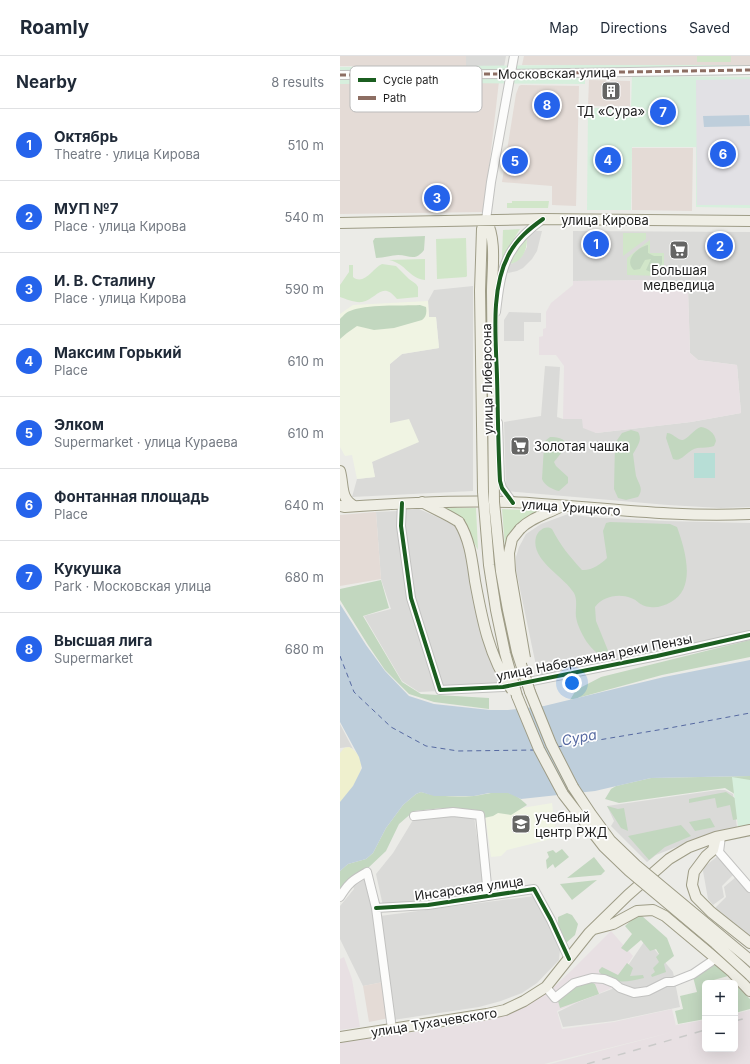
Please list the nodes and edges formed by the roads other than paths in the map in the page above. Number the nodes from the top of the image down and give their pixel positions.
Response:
1 (514, 56) edge
2 (750, 70) edge
3 (482, 74) edge
4 (510, 74) junction
5 (340, 75) edge
6 (350, 75) edge
7 (543, 219) junction
8 (486, 220) junction
9 (750, 220) edge
10 (340, 223) edge
11 (340, 471) edge
12 (422, 502) junction
13 (485, 502) junction
14 (513, 502) junction
15 (402, 503) junction
16 (562, 506) junction
17 (345, 507) edge
18 (750, 514) edge
19 (750, 635) edge
20 (503, 687) junction
21 (530, 692) junction
22 (517, 696) junction
23 (414, 816) dead end
24 (750, 830) edge
25 (719, 837) junction
26 (750, 888) edge
27 (488, 895) junction
28 (340, 897) edge
29 (376, 908) junction
30 (592, 929) junction
31 (750, 943) edge
32 (569, 959) junction
33 (715, 959) dead end
34 (750, 960) edge
35 (750, 975) edge
36 (546, 987) junction
37 (750, 991) edge
38 (392, 1030) junction
39 (340, 1037) edge

1 - 4 street
2 - 4 street, Московская улица
3 - 4 street, Московская улица
4 - 8 street
5 - 6 street, Московская улица
7 - 8 main road, улица Кирова
7 - 9 main road, улица Кирова
7 - 14 street, улица Либерсона
8 - 10 main road, улица Кирова
8 - 21 main road, bridge
8 - 22 main road, bridge
11 - 17 main road
12 - 13 main road, улица Урицкого
12 - 15 main road, улица Урицкого
12 - 22 main road, bridge
13 - 14 main road, улица Урицкого
13 - 20 street
14 - 16 main road, улица Урицкого
15 - 17 main road, улица Урицкого
15 - 20 street, улица Набережная реки Пензы
16 - 18 main road, улица Урицкого
16 - 21 main road, bridge
19 - 20 street, улица Набережная реки Пензы
21 - 34 main road, bridge
22 - 35 main road, bridge
23 - 27 street
24 - 25 main road, улица Тухачевского
25 - 26 street
25 - 30 main road, улица Тухачевского
25 - 31 main road
27 - 29 street, Инсарская улица
27 - 32 street, Инсарская улица
28 - 29 street
29 - 38 street
30 - 32 main road, улица Тухачевского
30 - 37 main road
32 - 36 main road, улица Тухачевского
33 - 36 street
36 - 38 main road, улица Тухачевского
38 - 39 main road, улица Тухачевского

